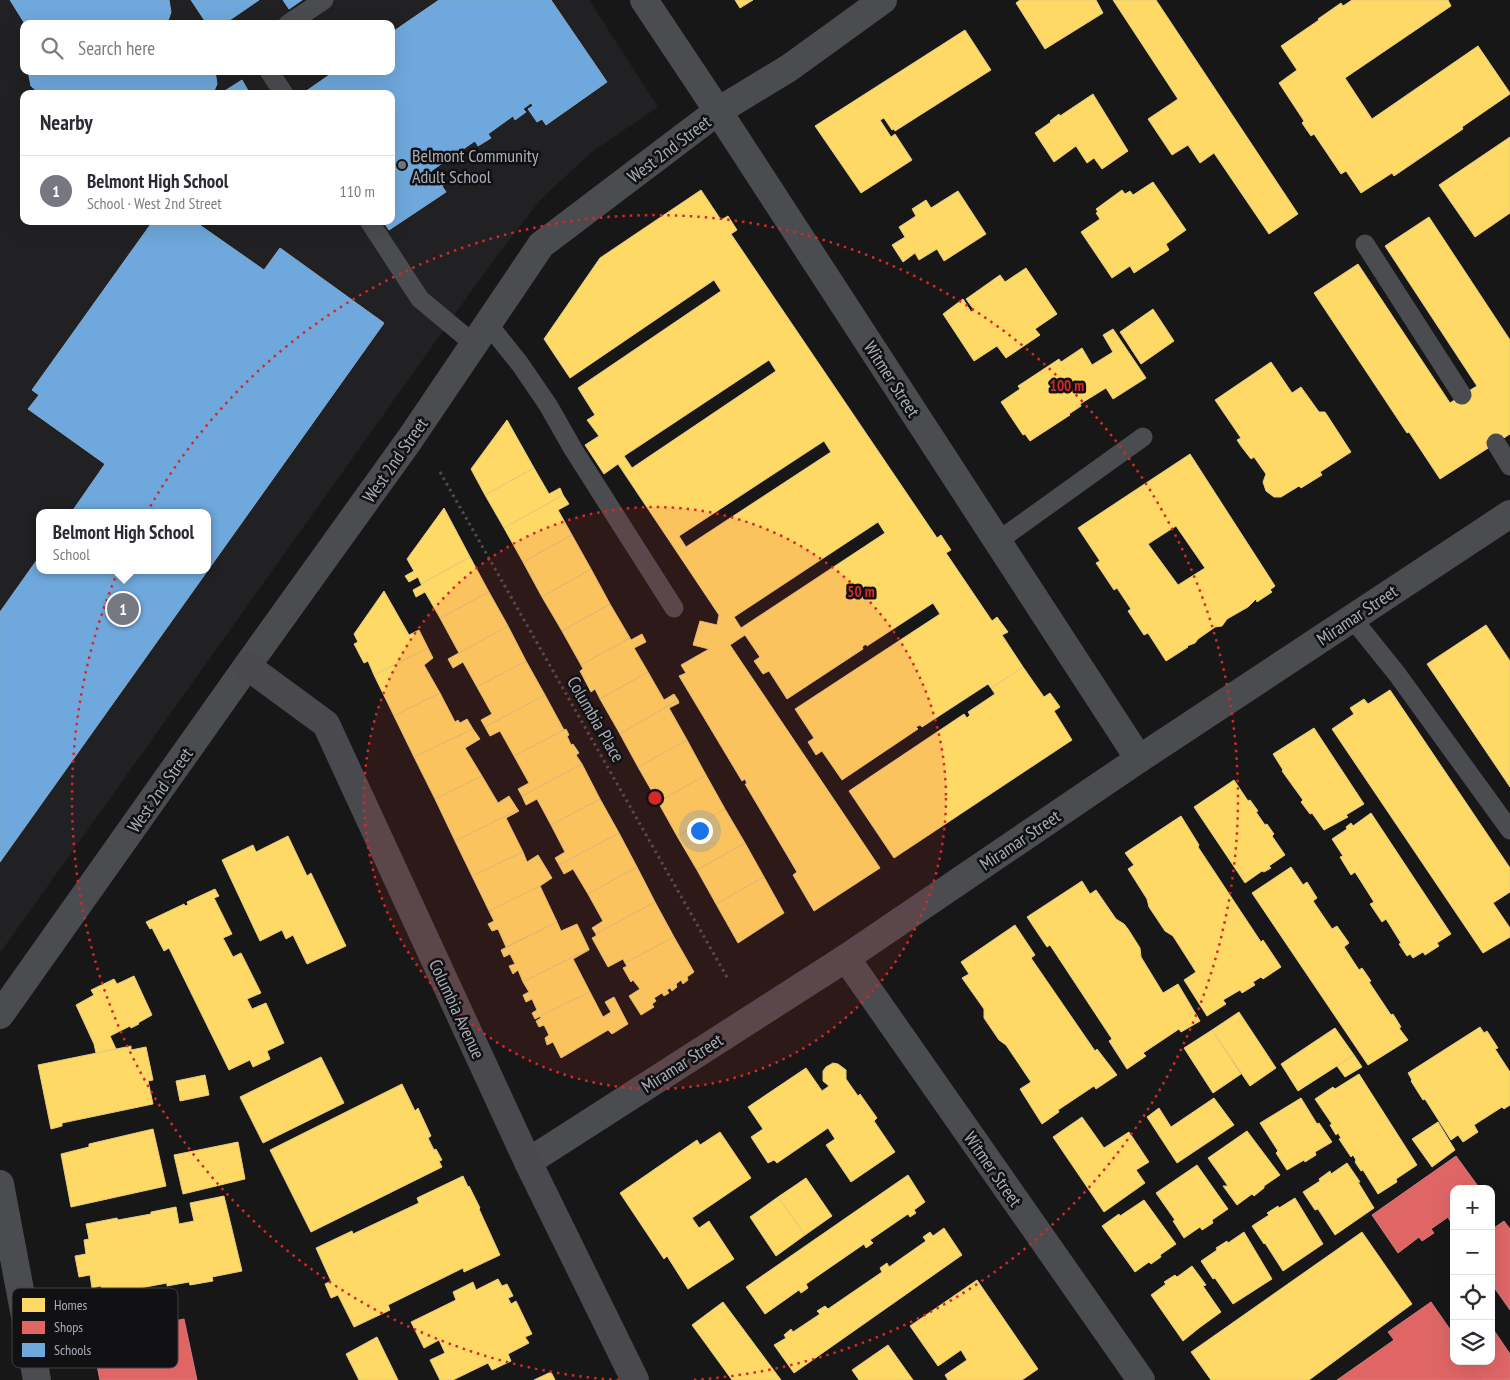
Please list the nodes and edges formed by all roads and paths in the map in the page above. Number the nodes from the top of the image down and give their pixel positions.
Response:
1 (324, 0) edge
2 (644, 0) edge
3 (883, 0) edge
4 (294, 20) edge
5 (272, 75) edge
6 (281, 90) edge
7 (718, 111) junction
8 (372, 225) edge
9 (1365, 244) dead end
10 (481, 334) junction
11 (1462, 395) dead end
12 (1143, 437) dead end
13 (1496, 443) dead end
14 (1510, 466) edge
15 (440, 472) dead end
16 (1510, 514) edge
17 (998, 541) junction
18 (674, 608) dead end
19 (1352, 618) junction
20 (247, 666) junction
21 (1140, 759) junction
22 (1510, 830) edge
23 (846, 958) junction
24 (728, 979) dead end
25 (0, 1015) edge
26 (528, 1162) junction
27 (0, 1184) edge
28 (20, 1288) edge
29 (635, 1380) edge
30 (1141, 1380) edge

1 - 4 lane
2 - 7 street, Witmer Street
3 - 7 street, West 2nd Street
5 - 6 lane
7 - 10 street, West 2nd Street
7 - 17 street, Witmer Street
8 - 10 lane
9 - 11 lane
10 - 18 lane
10 - 20 street, West 2nd Street
12 - 17 lane
13 - 14 lane
15 - 24 path, Columbia Place
16 - 19 street, Miramar Street
17 - 21 street, Witmer Street
19 - 21 street, Miramar Street
19 - 22 lane
20 - 25 street, West 2nd Street
20 - 26 street, Columbia Avenue
21 - 23 street, Miramar Street
23 - 26 street, Miramar Street
23 - 30 street, Witmer Street
26 - 29 street, Columbia Avenue
27 - 28 street

